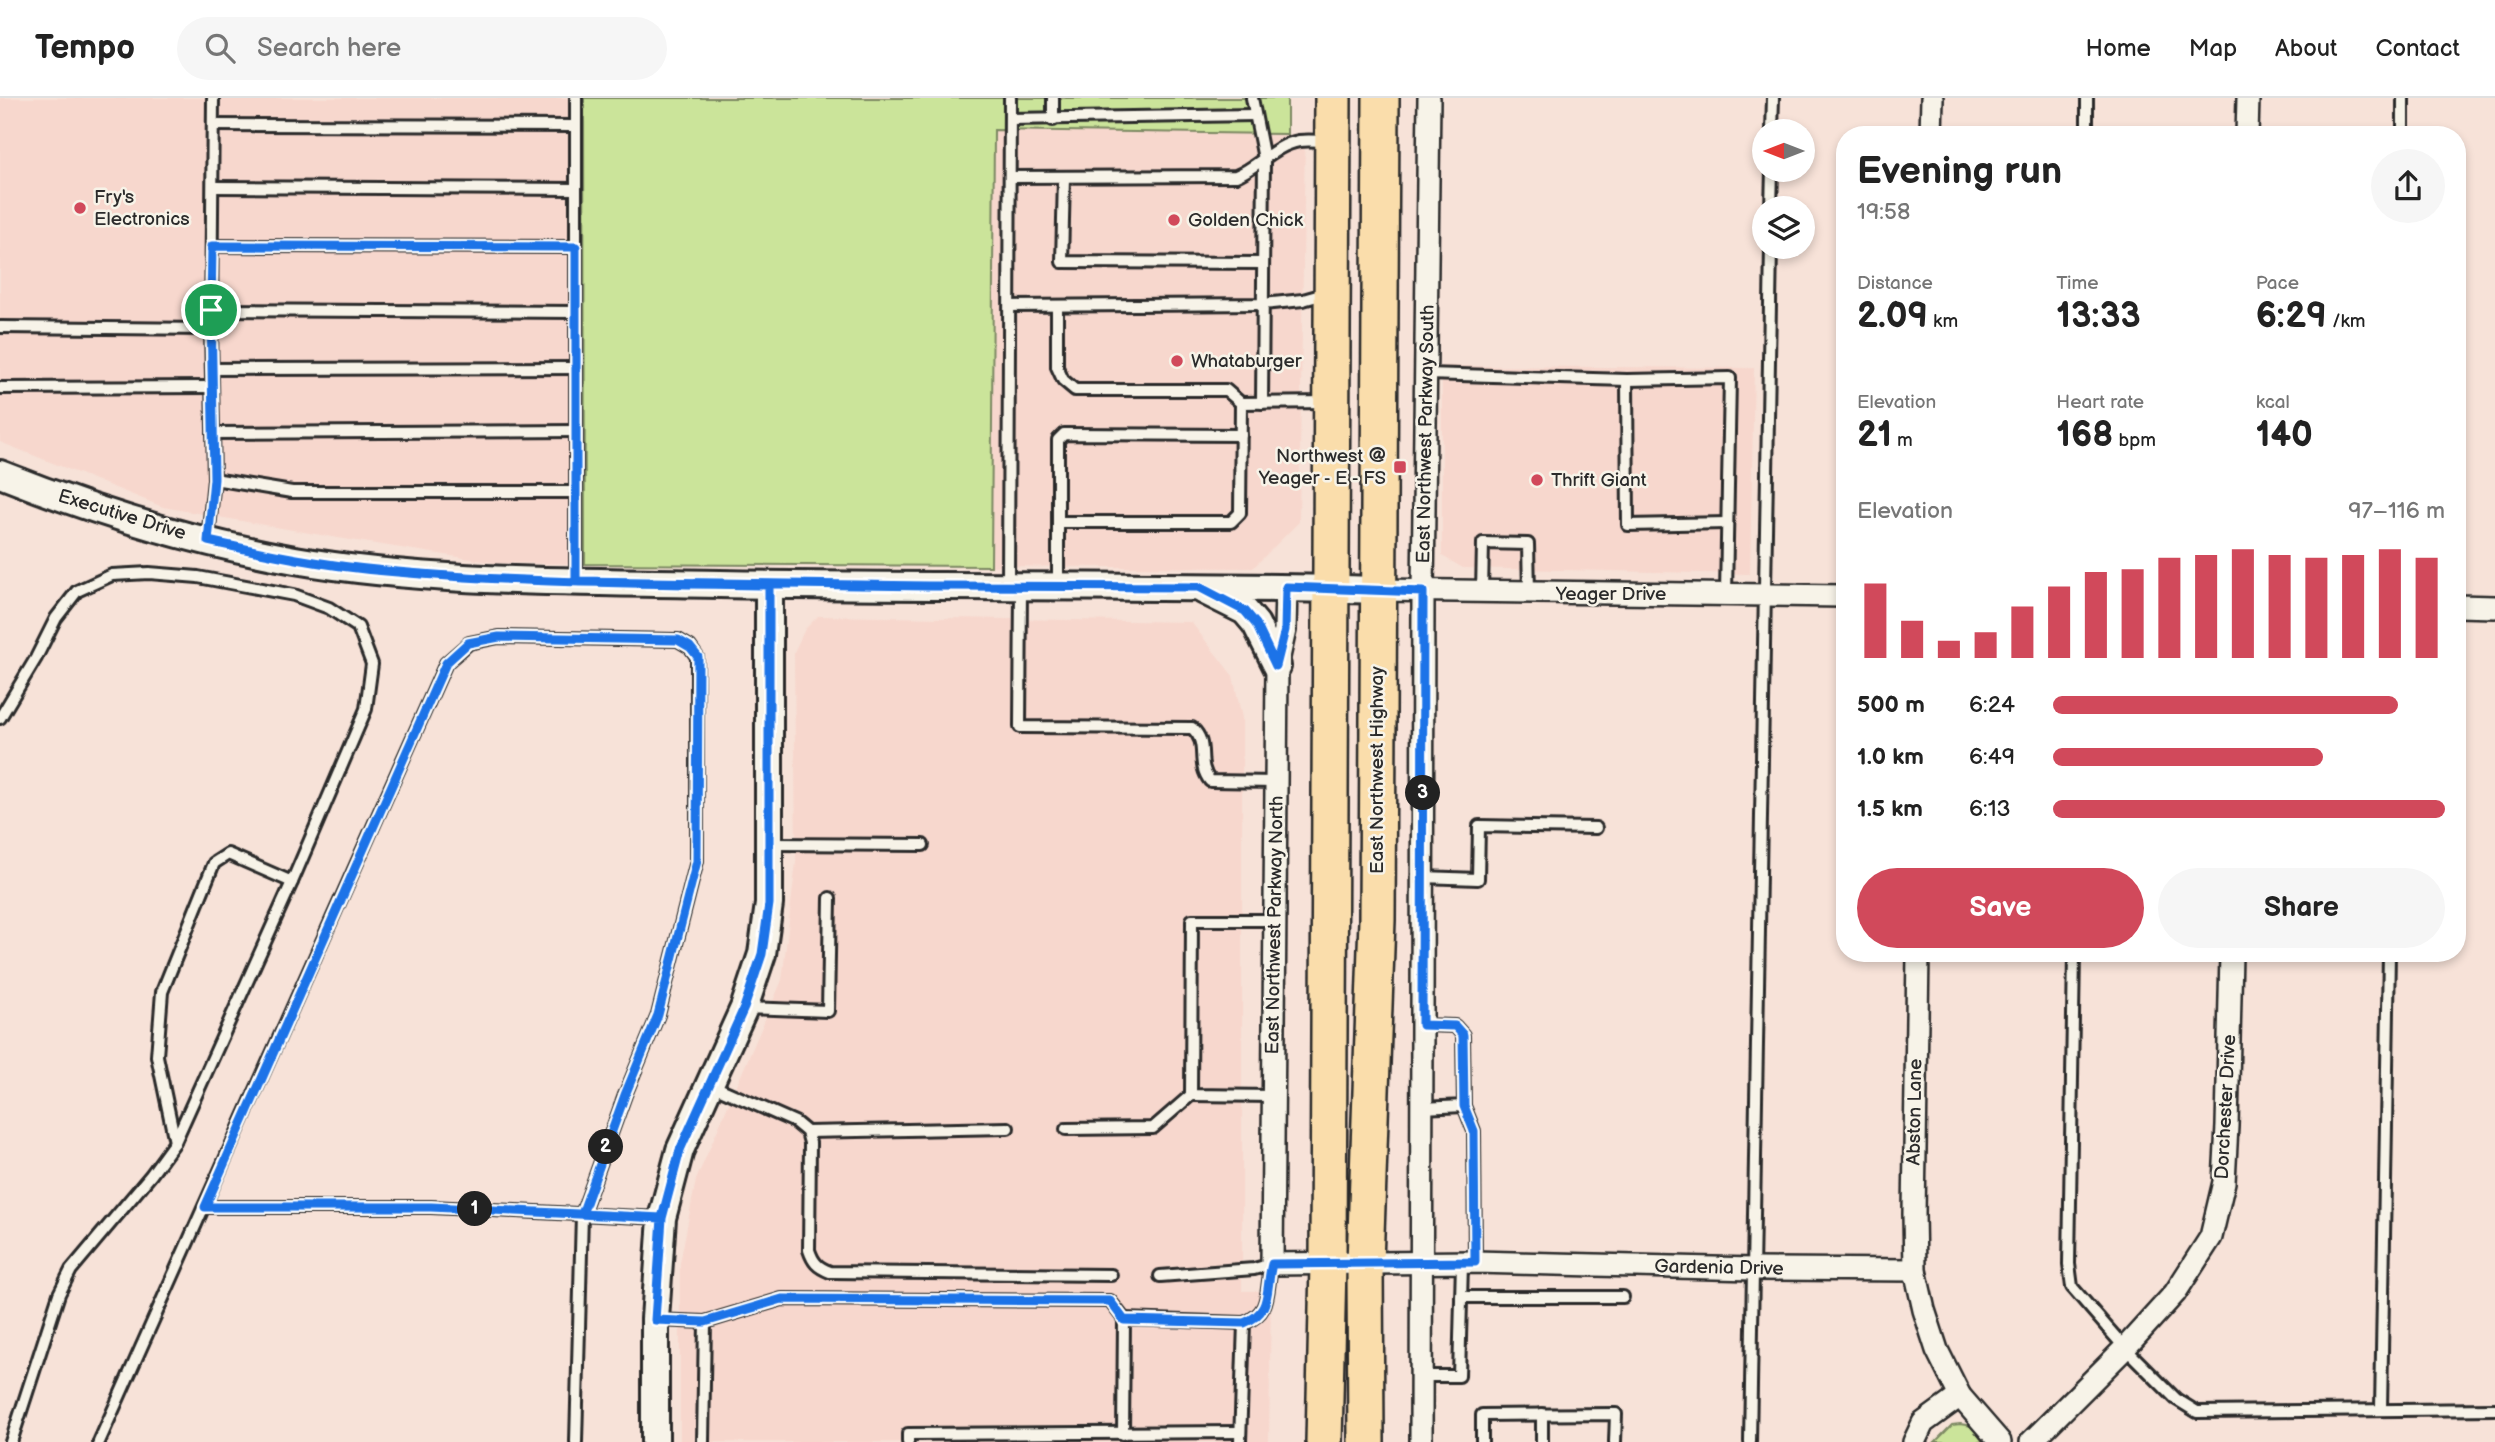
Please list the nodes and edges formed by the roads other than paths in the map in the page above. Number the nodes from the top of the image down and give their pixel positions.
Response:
1 (214, 98) edge
2 (576, 98) edge
3 (1010, 98) edge
4 (1053, 98) edge
5 (1252, 98) edge
6 (1333, 98) edge
7 (1381, 98) edge
8 (1429, 98) edge
9 (1773, 98) edge
10 (1932, 98) edge
11 (2087, 98) edge
12 (2248, 98) edge
13 (2403, 98) edge
14 (1254, 115) junction
15 (1772, 119) edge
16 (1010, 120) junction
17 (1053, 120) junction
18 (213, 125) junction
19 (576, 126) junction
20 (1931, 126) edge
21 (2087, 126) edge
22 (2247, 126) edge
23 (2403, 126) edge
24 (1333, 141) junction
25 (1264, 159) junction
26 (1010, 177) junction
27 (1063, 177) junction
28 (213, 187) junction
29 (576, 189) junction
30 (212, 246) junction
31 (576, 247) junction
32 (1771, 259) edge
33 (1264, 263) junction
34 (1332, 291) junction
35 (1264, 304) junction
36 (1010, 306) junction
37 (1057, 306) junction
38 (211, 310) junction
39 (576, 312) junction
40 (0, 327) edge
41 (211, 329) junction
42 (576, 368) junction
43 (212, 369) junction
44 (1427, 374) junction
45 (1627, 380) junction
46 (212, 387) junction
47 (0, 388) edge
48 (1331, 402) junction
49 (1241, 403) junction
50 (1262, 403) junction
51 (576, 431) junction
52 (213, 433) junction
53 (1241, 435) junction
54 (0, 474) edge
55 (214, 479) junction
56 (576, 492) junction
57 (1058, 522) junction
58 (1726, 523) junction
59 (208, 541) junction
60 (576, 581) junction
61 (769, 585) junction
62 (1014, 587) junction
63 (1058, 587) junction
64 (1199, 587) junction
65 (1286, 587) junction
66 (1330, 589) junction
67 (1378, 590) junction
68 (1423, 592) junction
69 (1482, 592) junction
70 (1529, 593) junction
71 (1726, 594) junction
72 (1765, 595) junction
73 (1836, 596) edge
74 (2466, 606) edge
75 (2495, 607) edge
76 (1276, 666) junction
77 (0, 718) edge
78 (1276, 782) junction
79 (1596, 828) dead end
80 (770, 844) junction
81 (923, 845) dead end
82 (1423, 877) junction
83 (292, 882) junction
84 (830, 898) dead end
85 (1275, 920) junction
86 (1918, 962) edge
87 (2074, 962) edge
88 (2231, 962) edge
89 (2389, 962) edge
90 (744, 1008) junction
91 (1422, 1025) junction
92 (709, 1084) junction
93 (1191, 1095) junction
94 (1273, 1096) junction
95 (1464, 1106) junction
96 (1422, 1108) junction
97 (1008, 1128) dead end
98 (1066, 1129) dead end
99 (807, 1132) junction
100 (175, 1142) junction
101 (205, 1207) junction
102 (582, 1214) junction
103 (662, 1218) junction
104 (1365, 1262) junction
105 (1421, 1262) junction
106 (1469, 1262) junction
107 (1272, 1264) junction
108 (1328, 1264) junction
109 (1752, 1269) junction
110 (1915, 1270) junction
111 (1111, 1275) dead end
112 (1160, 1276) dead end
113 (1461, 1297) junction
114 (1623, 1297) dead end
115 (655, 1320) junction
116 (1124, 1320) junction
117 (705, 1322) junction
118 (1244, 1323) junction
119 (2126, 1348) junction
120 (1421, 1376) junction
121 (1960, 1396) junction
122 (2381, 1409) junction
123 (2495, 1409) edge
124 (1542, 1414) junction
125 (1123, 1434) junction
126 (1240, 1437) edge
127 (11, 1442) edge
128 (99, 1442) edge
129 (576, 1442) edge
130 (655, 1442) edge
131 (703, 1442) edge
132 (908, 1442) edge
133 (1324, 1442) edge
134 (1366, 1442) edge
135 (1421, 1442) edge
136 (1482, 1442) edge
137 (1542, 1442) edge
138 (1615, 1442) edge
139 (1750, 1442) edge
140 (1914, 1442) edge
141 (2000, 1442) edge
142 (2031, 1442) edge

1 - 18 lane
2 - 19 lane
3 - 16 lane
4 - 17 lane
5 - 14 lane
6 - 24 main road
7 - 67 main road, East Northwest Highway
8 - 44 street, East Northwest Parkway South
9 - 15 lane
10 - 20 street
11 - 21 lane
12 - 22 street
13 - 23 lane
14 - 17 lane
14 - 25 lane
16 - 17 lane
16 - 26 lane
18 - 19 lane
18 - 28 lane
19 - 29 lane
24 - 25 lane
24 - 34 main road
25 - 27 lane
25 - 33 lane
26 - 27 lane
26 - 36 lane
27 - 33 lane
28 - 29 lane
28 - 30 lane
29 - 31 lane
30 - 31 lane
30 - 38 lane
31 - 39 lane
32 - 72 lane
33 - 35 lane
34 - 35 lane
34 - 48 main road
35 - 37 lane
35 - 50 lane
36 - 37 lane
36 - 62 lane
37 - 49 lane
38 - 39 lane
38 - 41 lane
39 - 42 lane
40 - 41 lane
41 - 43 lane
42 - 43 lane
42 - 51 lane
43 - 46 lane
44 - 45 lane
44 - 68 street, East Northwest Parkway South
45 - 58 lane
45 - 58 lane
46 - 47 lane
46 - 52 lane
48 - 50 lane
48 - 66 main road
49 - 50 lane
49 - 53 lane
51 - 52 lane
51 - 56 lane
52 - 55 lane
53 - 57 lane
53 - 57 lane
54 - 59 street, Executive Drive
55 - 56 lane
55 - 59 lane
56 - 60 lane
57 - 63 lane
58 - 71 lane
59 - 60 street, Executive Drive
60 - 61 street, Executive Drive
61 - 62 street, Executive Drive
61 - 80 street
62 - 63 street, Executive Drive
62 - 78 lane
63 - 64 street, Executive Drive
64 - 65 street, Executive Drive
64 - 76 street
65 - 66 street, Executive Drive
65 - 76 street, East Northwest Parkway North
66 - 67 street, Executive Drive
66 - 108 main road
67 - 68 street, Yeager Drive
67 - 104 main road, East Northwest Highway
68 - 69 street, Yeager Drive
68 - 82 street, East Northwest Parkway South
69 - 70 street, Yeager Drive
69 - 70 lane
70 - 71 street, Yeager Drive
71 - 72 street, Yeager Drive
72 - 73 street, Yeager Drive
72 - 109 lane
74 - 75 street
76 - 78 street, East Northwest Parkway North
77 - 83 lane
78 - 85 street, East Northwest Parkway North
79 - 82 lane
80 - 81 lane
80 - 90 street
82 - 91 street, East Northwest Parkway South
83 - 100 lane
83 - 100 lane
84 - 90 lane
85 - 93 lane
85 - 94 street, East Northwest Parkway North
86 - 110 street, Abston Lane
87 - 119 lane
88 - 119 street, Dorchester Drive
89 - 122 lane
90 - 92 street
91 - 95 lane
91 - 96 street, East Northwest Parkway South
92 - 99 lane
92 - 103 street
93 - 94 lane
93 - 98 lane
94 - 107 street, East Northwest Parkway North
95 - 96 lane
95 - 106 lane
96 - 105 street, East Northwest Parkway South
97 - 99 lane
99 - 111 lane
100 - 127 lane
101 - 102 lane
101 - 102 lane
101 - 128 lane
102 - 103 lane
102 - 129 lane
103 - 115 street
104 - 105 street, Gardenia Drive
104 - 108 street, Gardenia Drive
104 - 134 main road, East Northwest Highway
105 - 106 street, Gardenia Drive
105 - 120 street, East Northwest Parkway South
106 - 109 street, Gardenia Drive
106 - 113 lane
107 - 108 street, Gardenia Drive
107 - 112 lane
107 - 118 lane
108 - 133 main road
109 - 110 street, Gardenia Drive
109 - 139 lane
110 - 121 street
113 - 114 lane
113 - 120 lane
115 - 117 lane
115 - 130 street
116 - 117 lane
116 - 118 lane
116 - 125 lane
117 - 131 lane
118 - 126 lane
119 - 122 lane
119 - 142 street, Dorchester Drive
120 - 135 street, East Northwest Parkway South
121 - 140 street
121 - 141 street
122 - 123 lane
124 - 136 lane
124 - 137 lane
124 - 138 lane
125 - 126 lane
125 - 132 lane

